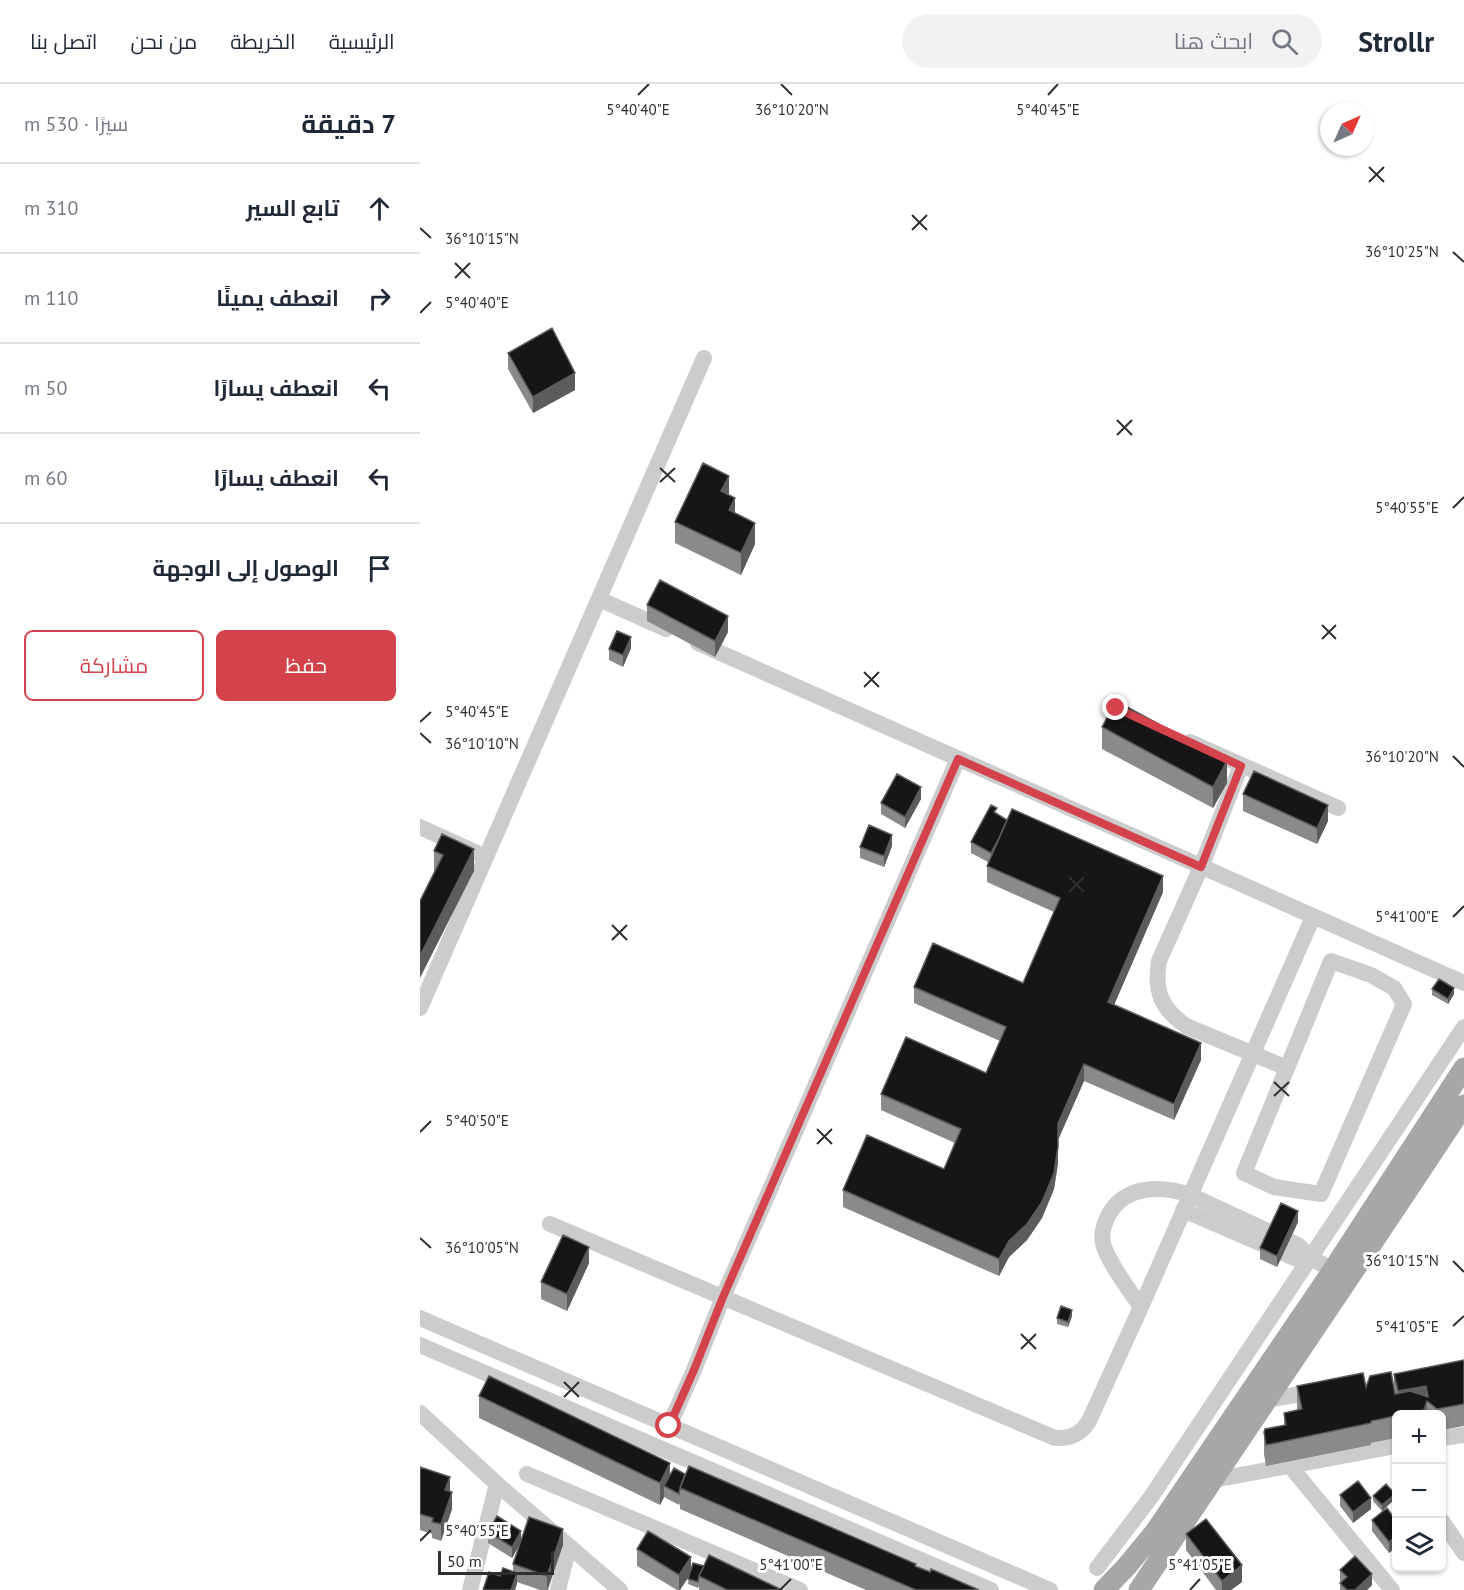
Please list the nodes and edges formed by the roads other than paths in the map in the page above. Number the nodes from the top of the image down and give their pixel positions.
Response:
1 (704, 358) dead end
2 (599, 598) junction
3 (1179, 737) edge
4 (958, 759) junction
5 (1241, 766) junction
6 (1338, 808) dead end
7 (420, 828) edge
8 (486, 857) junction
9 (1201, 867) junction
10 (1313, 917) junction
11 (1464, 983) edge
12 (420, 1008) edge
13 (1464, 1027) edge
14 (1252, 1054) junction
15 (1287, 1068) junction
16 (1464, 1068) edge
17 (1464, 1106) edge
18 (1187, 1203) junction
19 (550, 1224) dead end
20 (1310, 1258) junction
21 (1341, 1274) junction
22 (723, 1297) junction
23 (1141, 1307) junction
24 (420, 1318) edge
25 (420, 1345) edge
26 (1336, 1388) edge
27 (1266, 1400) junction
28 (420, 1413) edge
29 (669, 1426) junction
30 (1464, 1435) edge
31 (1446, 1437) edge
32 (1392, 1450) edge
33 (1290, 1466) junction
34 (527, 1474) dead end
35 (1213, 1480) junction
36 (497, 1485) junction
37 (1446, 1527) edge
38 (569, 1546) junction
39 (1464, 1553) edge
40 (1096, 1568) dead end
41 (470, 1590) edge
42 (558, 1590) edge
43 (620, 1590) edge
44 (800, 1590) edge
45 (991, 1590) edge
46 (1050, 1590) edge
47 (1104, 1590) edge
48 (1139, 1590) edge
49 (1392, 1590) edge

1 - 2 street
2 - 4 street
2 - 8 street
3 - 5 street
4 - 9 street
4 - 22 street
5 - 6 street
5 - 9 street
7 - 8 street
8 - 12 street
9 - 10 street
9 - 14 street
10 - 11 street
10 - 14 street
13 - 20 street
14 - 15 street
14 - 18 street
15 - 15 street
16 - 21 main road
17 - 21 main road
18 - 20 street
18 - 23 street
18 - 23 street
19 - 22 street
20 - 21 street
20 - 40 street
21 - 27 main road
21 - 47 main road
22 - 23 street
22 - 29 street
24 - 29 street
25 - 45 street
26 - 27 street
27 - 35 main road
28 - 36 street
29 - 46 street
30 - 31 street
32 - 33 street
33 - 35 street
33 - 49 street
34 - 44 street
35 - 48 main road
36 - 38 street
36 - 41 street
37 - 39 street
38 - 42 street
38 - 43 street

